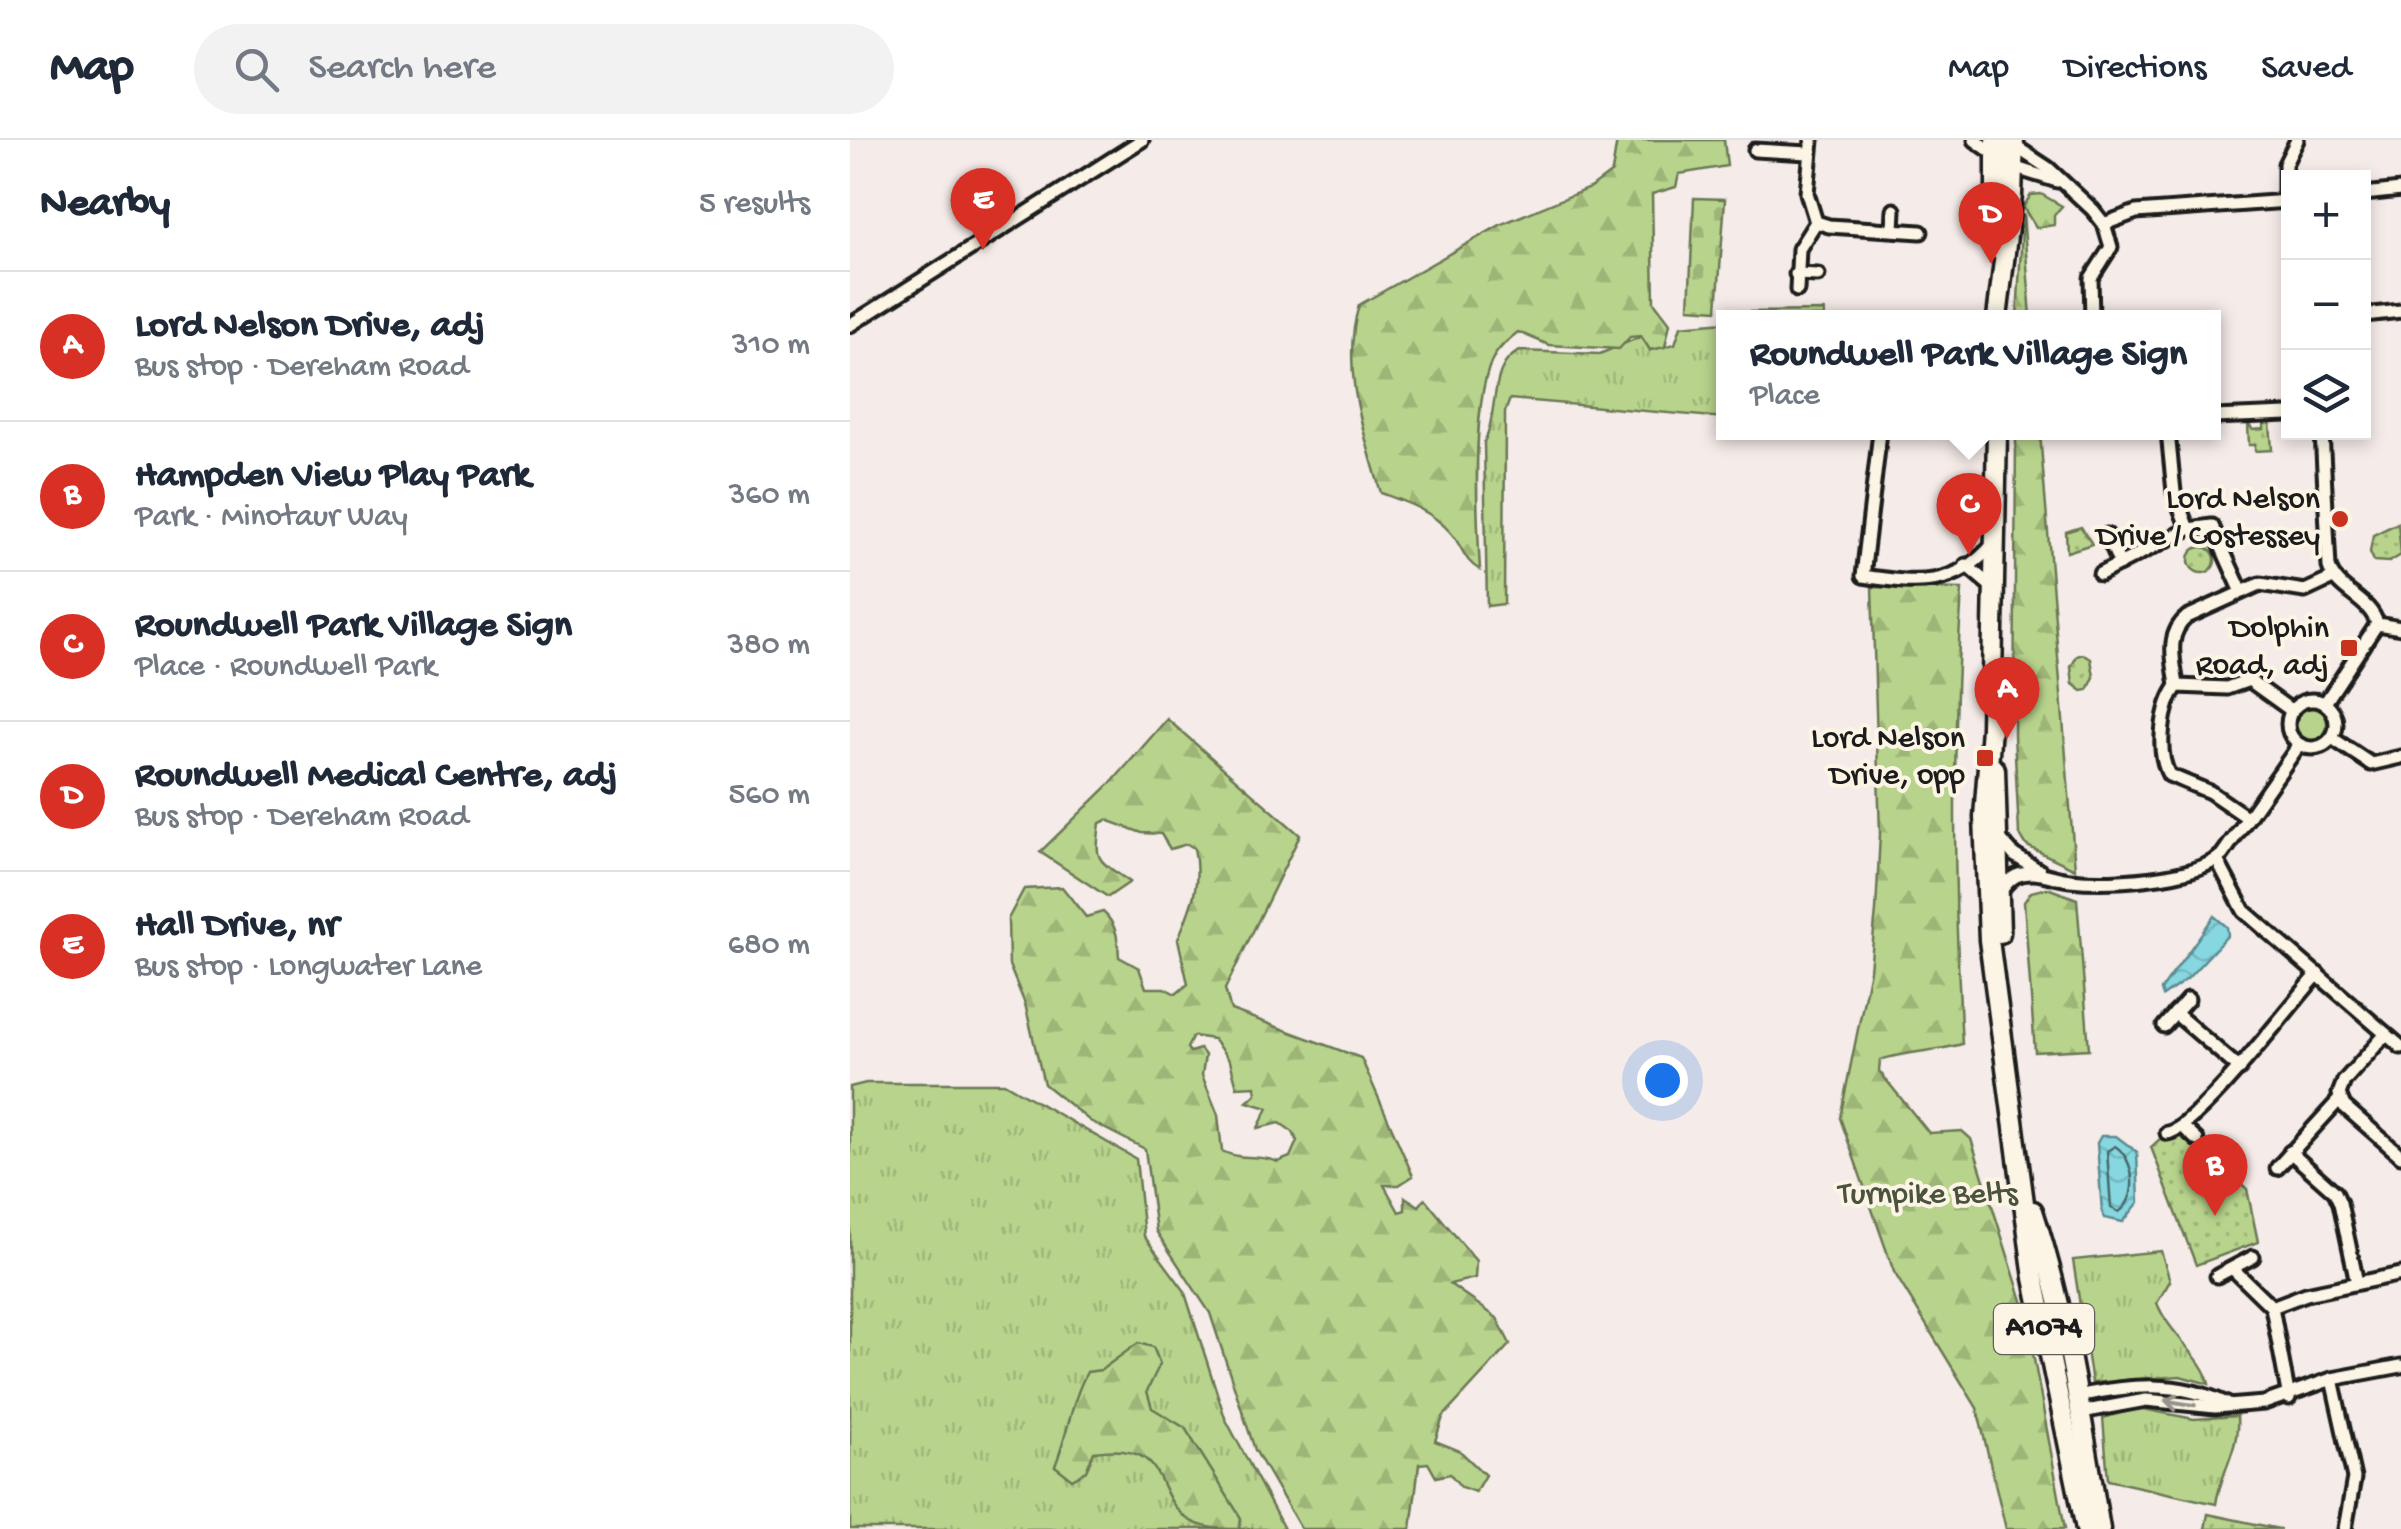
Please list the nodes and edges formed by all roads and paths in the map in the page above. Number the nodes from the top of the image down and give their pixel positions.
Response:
1 (1142, 140) edge
2 (1976, 140) edge
3 (2297, 140) edge
4 (1810, 146) edge
5 (1996, 149) edge
6 (2012, 149) edge
7 (1755, 150) dead end
8 (2286, 170) edge
9 (2057, 181) junction
10 (2401, 190) edge
11 (2371, 193) edge
12 (2281, 202) edge
13 (1894, 210) dead end
14 (1816, 222) junction
15 (2104, 224) junction
16 (1894, 229) junction
17 (1921, 232) dead end
18 (1796, 274) junction
19 (1818, 275) dead end
20 (1796, 290) dead end
21 (1996, 310) edge
22 (1997, 310) edge
23 (2092, 310) edge
24 (2401, 311) edge
25 (2371, 314) edge
26 (850, 325) edge
27 (2281, 414) edge
28 (2221, 417) edge
29 (1879, 440) edge
30 (1997, 440) edge
31 (2169, 440) edge
32 (2323, 440) edge
33 (2188, 529) junction
34 (2106, 535) dead end
35 (1993, 544) junction
36 (1966, 564) junction
37 (2120, 564) junction
38 (2100, 574) dead end
39 (2333, 578) junction
40 (1993, 589) junction
41 (2241, 590) junction
42 (2377, 624) junction
43 (2401, 628) edge
44 (2177, 686) junction
45 (2324, 704) junction
46 (2292, 711) junction
47 (1991, 728) junction
48 (2332, 738) junction
49 (2299, 745) junction
50 (2401, 756) edge
51 (2248, 818) junction
52 (1998, 836) junction
53 (2217, 860) junction
54 (2046, 874) junction
55 (1999, 893) junction
56 (2318, 974) junction
57 (1998, 997) junction
58 (2188, 998) dead end
59 (2175, 1012) junction
60 (2164, 1026) dead end
61 (2386, 1034) junction
62 (2401, 1047) edge
63 (2240, 1069) junction
64 (2339, 1100) junction
65 (2184, 1128) junction
66 (2167, 1132) dead end
67 (2197, 1140) dead end
68 (2290, 1152) junction
69 (2401, 1156) edge
70 (2277, 1168) dead end
71 (2253, 1258) dead end
72 (2233, 1270) junction
73 (2401, 1274) edge
74 (2216, 1276) dead end
75 (2357, 1283) junction
76 (2272, 1306) junction
77 (2401, 1366) edge
78 (2332, 1379) junction
79 (2288, 1398) junction
80 (2074, 1405) junction
81 (2086, 1529) edge
82 (2100, 1529) edge
83 (2345, 1529) edge

1 - 26 street
2 - 5 street
3 - 8 street
4 - 7 street
4 - 14 street
5 - 6 highway
5 - 21 highway
6 - 9 street
6 - 9 street
6 - 22 highway
9 - 15 street
10 - 11 street
12 - 15 street
13 - 16 street
14 - 16 street
14 - 18 street
15 - 23 street
16 - 17 street
18 - 19 street
18 - 20 street
24 - 25 street
27 - 28 street
29 - 36 street
30 - 35 highway, A1074
31 - 33 street
32 - 39 street
33 - 37 street
33 - 41 street
34 - 37 street
35 - 36 street
35 - 40 highway, A1074
36 - 40 street
37 - 38 street
39 - 41 street
39 - 42 street
40 - 47 highway, A1074
41 - 44 street
42 - 43 street
42 - 45 street
44 - 46 street
44 - 51 street
45 - 46 street
45 - 48 street
46 - 49 street
47 - 52 highway, A1074
47 - 57 highway, A1074
48 - 49 street
48 - 50 street
49 - 51 street
51 - 53 street
52 - 54 street
52 - 55 highway, A1074
53 - 54 street
53 - 56 street
54 - 55 street
55 - 57 highway, A1074
56 - 61 street
56 - 63 street
57 - 80 highway, A1074
58 - 59 street
59 - 60 street
59 - 63 street
61 - 62 street
61 - 64 street
63 - 65 street
64 - 68 street
64 - 69 street
65 - 66 street
65 - 67 street
68 - 70 street
68 - 75 street
71 - 72 street
72 - 74 street
72 - 76 street
73 - 75 street
75 - 76 street
76 - 79 street
77 - 78 street
78 - 79 street
78 - 83 street
79 - 80 street
80 - 81 highway, A1074
80 - 82 highway, A1074

